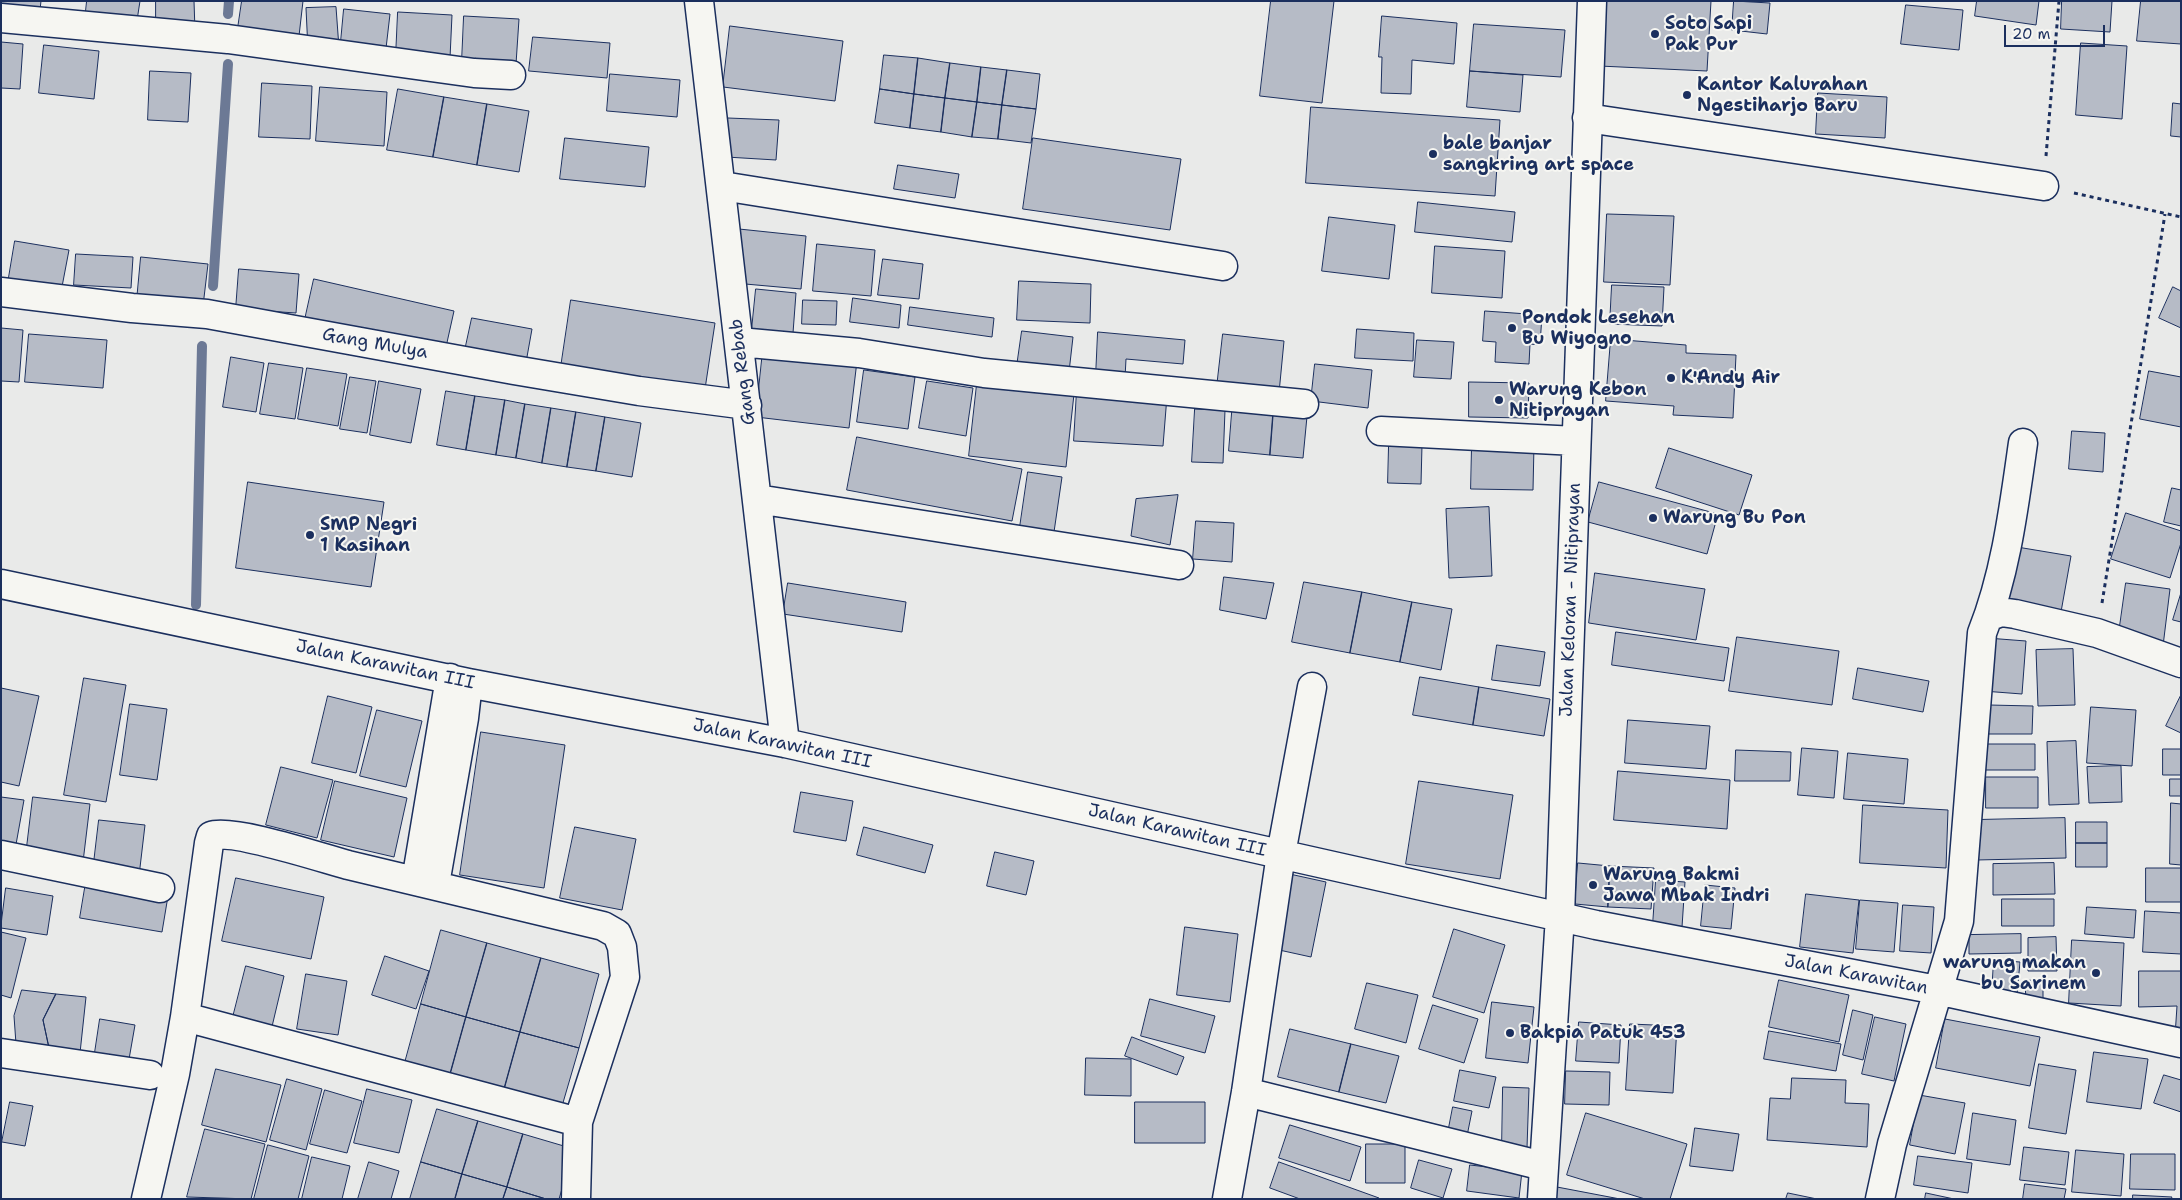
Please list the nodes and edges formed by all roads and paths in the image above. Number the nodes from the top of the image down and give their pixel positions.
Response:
1 (699, 1) edge
2 (1592, 1) edge
3 (2059, 1) edge
4 (1, 18) edge
5 (511, 75) dead end
6 (1587, 118) junction
7 (722, 186) junction
8 (2044, 186) junction
9 (2165, 214) junction
10 (2181, 217) edge
11 (1223, 266) dead end
12 (1, 292) edge
13 (740, 342) junction
14 (1304, 404) dead end
15 (747, 405) junction
16 (1381, 431) dead end
17 (1576, 441) junction
18 (2023, 443) dead end
19 (757, 499) junction
20 (1179, 566) dead end
21 (1, 584) edge
22 (1988, 617) junction
23 (2097, 633) junction
24 (2181, 662) edge
25 (459, 681) junction
26 (1312, 687) dead end
27 (785, 743) junction
28 (1282, 854) junction
29 (1, 855) edge
30 (426, 884) junction
31 (160, 888) dead end
32 (1560, 916) junction
33 (1937, 990) junction
34 (185, 1017) junction
35 (2181, 1043) edge
36 (1, 1053) edge
37 (150, 1075) dead end
38 (1246, 1092) junction
39 (578, 1122) junction
40 (1543, 1166) junction
41 (147, 1199) edge
42 (576, 1199) edge
43 (1228, 1199) edge
44 (1542, 1199) edge
45 (1880, 1199) edge

1 - 7 street, Gang Rebab
2 - 6 street, Jalan Keloran - Nitiprayan
3 - 8 path
4 - 5 street
6 - 8 street
6 - 17 street, Jalan Keloran - Nitiprayan
7 - 11 street
7 - 13 street, Gang Rebab
8 - 9 path
9 - 10 path
9 - 23 path
12 - 15 street, Gang Mulya
13 - 14 street
13 - 15 street, Gang Rebab
15 - 19 street, Gang Rebab
16 - 17 street
17 - 32 street, Jalan Keloran - Nitiprayan
18 - 22 street
19 - 20 street
19 - 27 street, Gang Rebab
21 - 25 street, Jalan Karawitan III
22 - 23 street
22 - 33 street
23 - 24 street
25 - 27 street, Jalan Karawitan III
25 - 30 street
26 - 28 street
27 - 28 street, Jalan Karawitan III
28 - 32 street, Jalan Karawitan III
28 - 38 street
29 - 31 street
30 - 34 street
30 - 39 street
32 - 33 street, Jalan Karawitan
32 - 40 street, Jalan Keloran - Nitiprayan
33 - 35 street, Jalan Karawitan
33 - 45 street
34 - 39 street
34 - 41 street
36 - 37 street
38 - 40 street
38 - 43 street
39 - 42 street
40 - 44 street, Jalan Keloran - Nitiprayan

